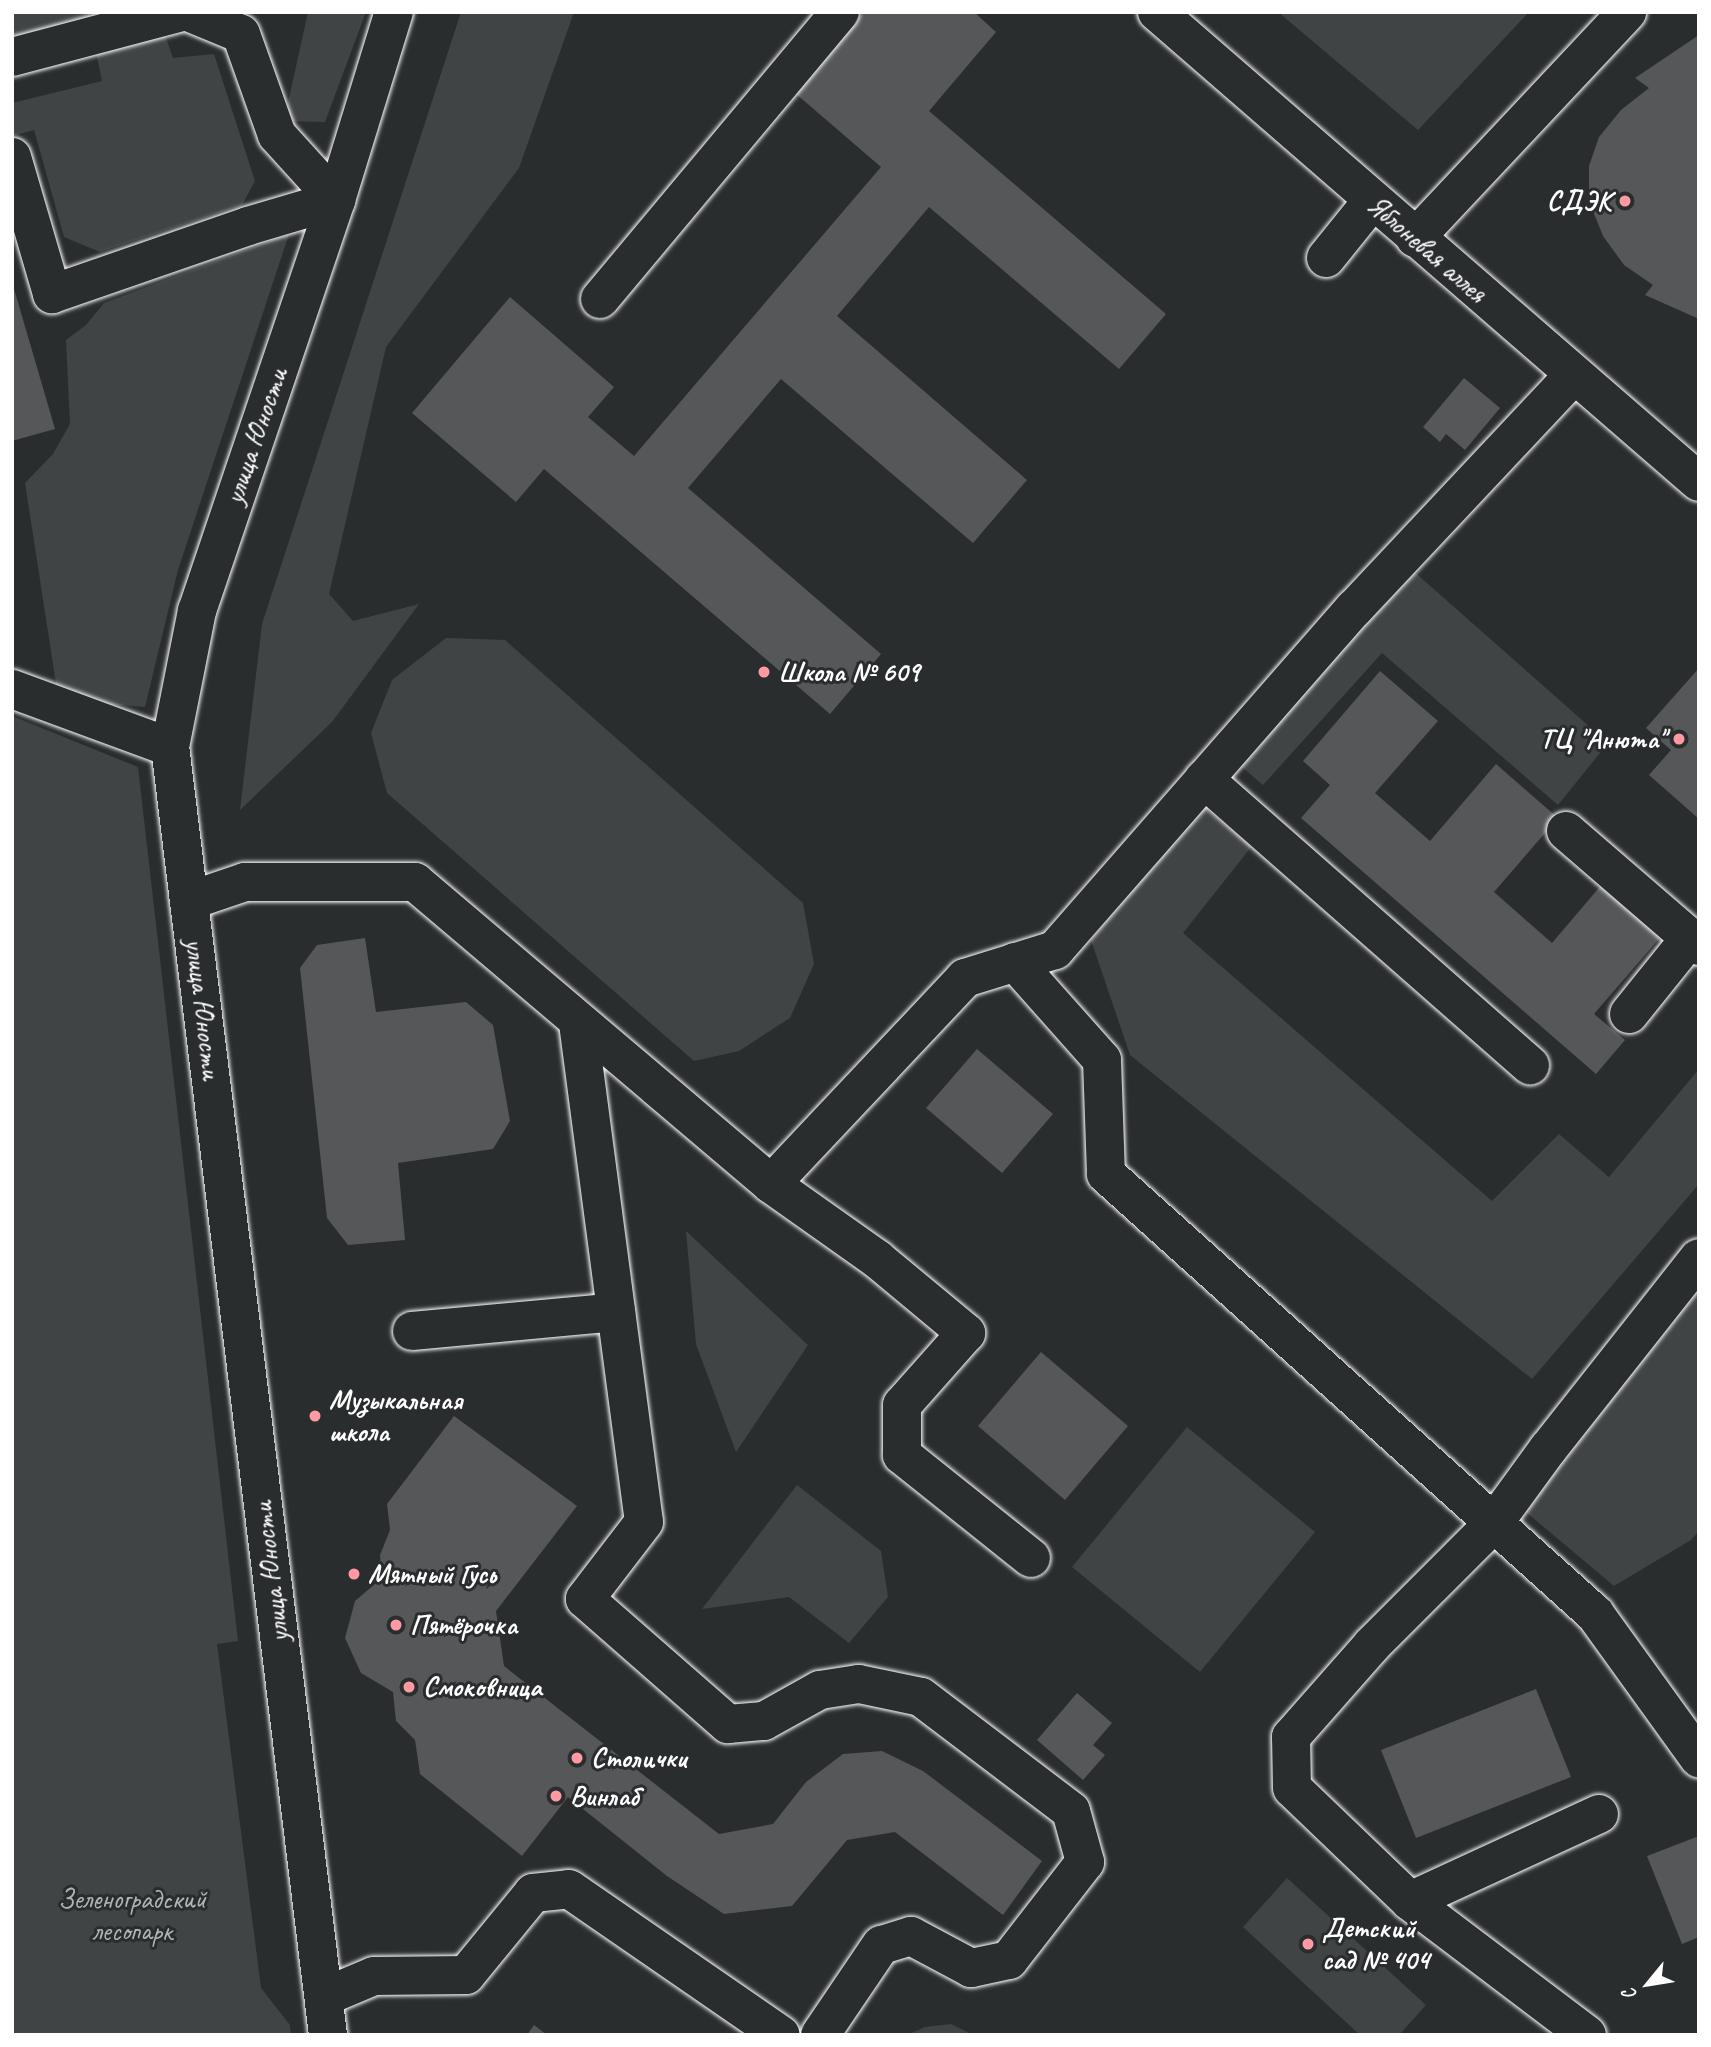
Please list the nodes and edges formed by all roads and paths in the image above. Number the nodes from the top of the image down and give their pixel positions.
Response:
1 (182, 12) edge
2 (188, 12) edge
3 (394, 12) edge
4 (840, 12) edge
5 (1157, 12) edge
6 (1627, 12) edge
7 (12, 57) edge
8 (12, 158) edge
9 (336, 200) junction
10 (1372, 201) junction
11 (1415, 238) junction
12 (1326, 258) dead end
13 (600, 299) dead end
14 (1573, 376) junction
15 (1544, 407) junction
16 (1519, 475) dead end
17 (1699, 482) edge
18 (12, 689) edge
19 (170, 747) junction
20 (1204, 779) junction
21 (1566, 831) dead end
22 (189, 901) junction
23 (1694, 942) edge
24 (1015, 962) junction
25 (1629, 1014) dead end
26 (578, 1023) junction
27 (1530, 1065) dead end
28 (771, 1184) junction
29 (1699, 1258) edge
30 (616, 1312) junction
31 (412, 1331) dead end
32 (1494, 1523) junction
33 (1031, 1558) dead end
34 (1699, 1758) edge
35 (1599, 1814) dead end
36 (1410, 1901) junction
37 (324, 1997) junction
38 (328, 2035) edge
39 (781, 2035) edge
40 (820, 2035) edge
41 (1587, 2035) edge

1 - 7 street
2 - 9 street
3 - 9 street, улица Юности
4 - 13 street
5 - 10 street, Яблоневая аллея
6 - 11 street
8 - 9 street
9 - 19 street, улица Юности
10 - 11 street, Яблоневая аллея
10 - 12 street
11 - 14 street, Яблоневая аллея
14 - 15 street
14 - 17 street, Яблоневая аллея
15 - 16 street
15 - 20 street
18 - 19 street
19 - 22 street, улица Юности
20 - 24 street
20 - 27 street
21 - 23 street
22 - 26 street
22 - 37 street, улица Юности
23 - 25 street
24 - 28 street
24 - 32 street
26 - 28 street
26 - 30 street
28 - 33 street
29 - 32 street
30 - 31 street
30 - 40 street
32 - 34 street
32 - 36 street
35 - 36 street
36 - 41 street
37 - 38 street, улица Юности
37 - 39 street

